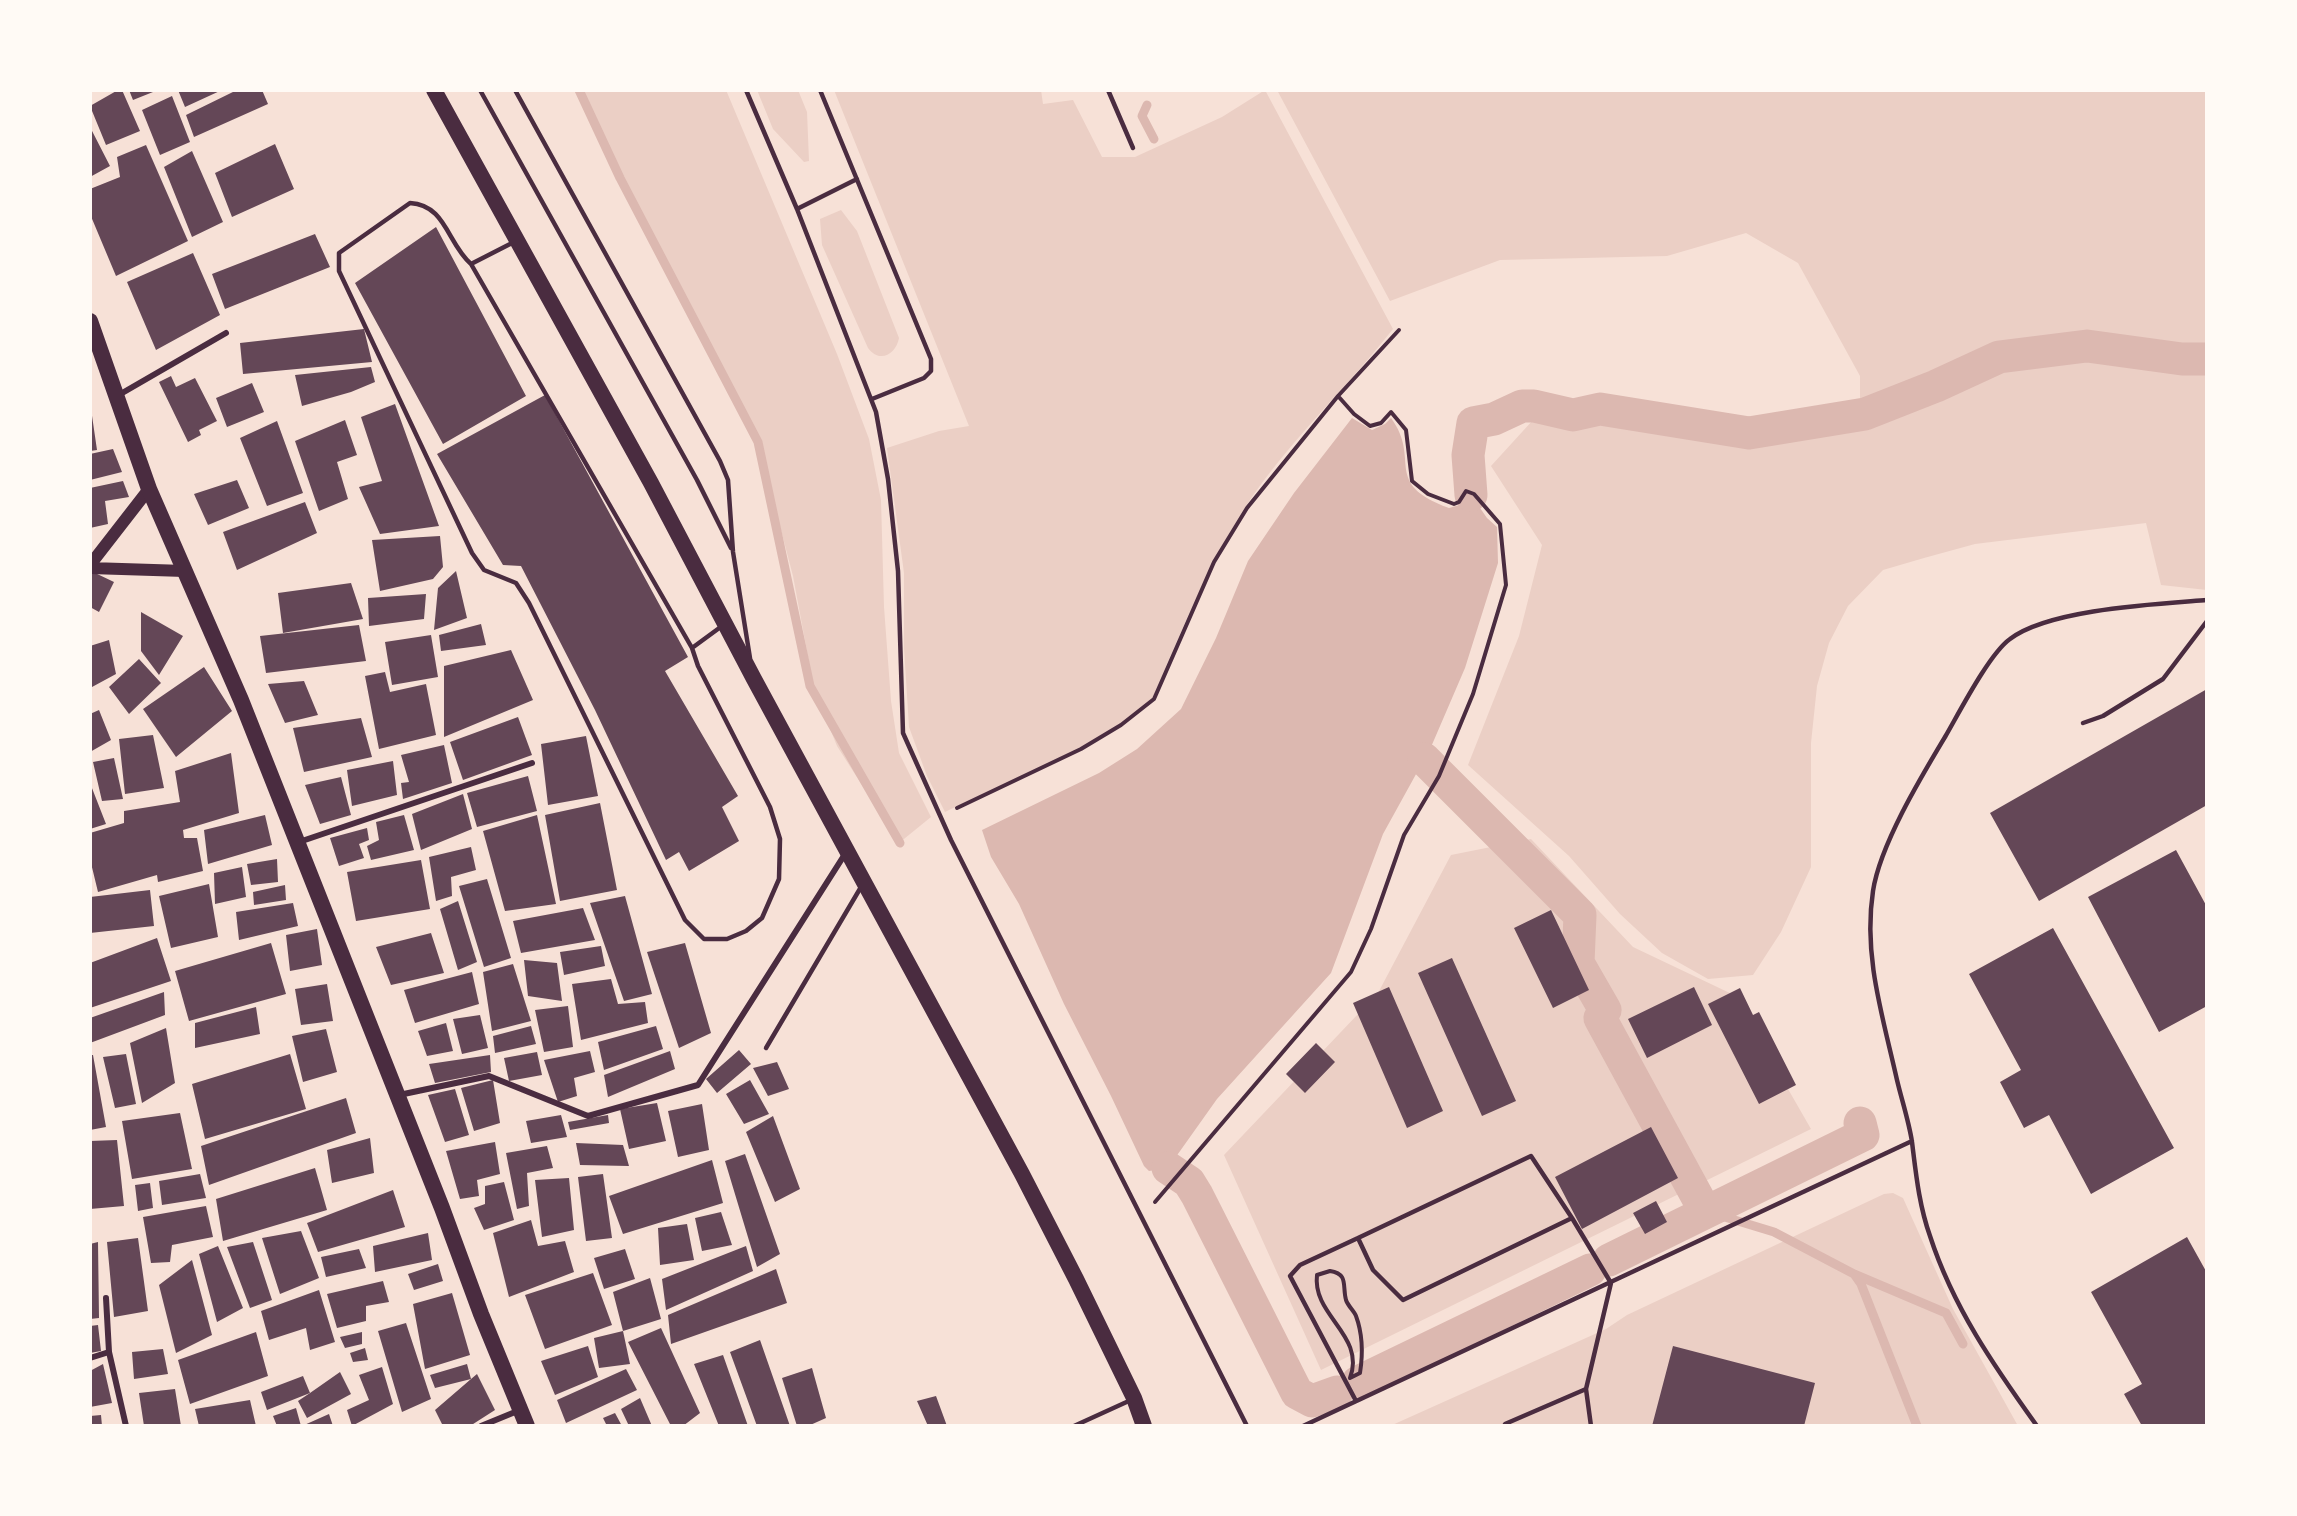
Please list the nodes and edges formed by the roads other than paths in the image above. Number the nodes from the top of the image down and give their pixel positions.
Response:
1 (434, 90) edge
2 (480, 90) edge
3 (515, 90) edge
4 (746, 90) edge
5 (820, 90) edge
6 (1108, 90) edge
7 (1132, 148) dead end
8 (857, 179) junction
9 (797, 209) junction
10 (517, 240) junction
11 (471, 264) junction
12 (90, 321) edge
13 (226, 333) dead end
14 (116, 396) junction
15 (872, 399) junction
16 (149, 489) junction
17 (733, 552) junction
18 (90, 566) edge
19 (185, 571) junction
20 (2207, 600) edge
21 (2207, 621) edge
22 (725, 625) junction
23 (692, 648) junction
24 (754, 679) junction
25 (2083, 723) dead end
26 (532, 763) dead end
27 (296, 844) junction
28 (847, 851) junction
29 (864, 882) junction
30 (766, 1048) dead end
31 (397, 1096) junction
32 (1912, 1141) junction
33 (1572, 1218) junction
34 (1358, 1238) junction
35 (1611, 1283) junction
36 (106, 1298) dead end
37 (109, 1352) junction
38 (90, 1358) edge
39 (1586, 1389) junction
40 (1134, 1398) junction
41 (1356, 1401) junction
42 (520, 1410) junction
43 (1505, 1424) dead end
44 (126, 1426) edge
45 (481, 1426) edge
46 (527, 1426) edge
47 (1075, 1426) edge
48 (1144, 1426) edge
49 (1247, 1426) edge
50 (1303, 1426) edge
51 (1591, 1426) edge
52 (2037, 1426) edge

1 - 10 highway
2 - 17 lane
3 - 17 lane
4 - 9 lane
5 - 8 lane
6 - 7 lane
8 - 9 lane
8 - 15 lane
9 - 15 lane
10 - 11 lane
10 - 22 highway
11 - 23 lane
11 - 23 lane
12 - 14 highway
13 - 14 street
14 - 16 highway
15 - 49 lane
16 - 18 main road
16 - 19 highway
17 - 24 lane
18 - 19 main road
19 - 27 highway
20 - 32 lane
21 - 25 lane
22 - 23 lane
22 - 24 highway
24 - 28 highway
26 - 27 street
27 - 31 highway
28 - 29 highway
28 - 31 street
29 - 30 lane
29 - 40 highway
31 - 42 highway
32 - 35 lane
32 - 52 lane
33 - 34 lane
33 - 34 lane
33 - 35 lane
34 - 41 lane
35 - 39 lane
35 - 41 lane
36 - 37 street
37 - 38 street
37 - 44 street
39 - 43 lane
39 - 51 lane
40 - 47 lane
40 - 48 highway
41 - 50 lane
42 - 45 street
42 - 46 highway

